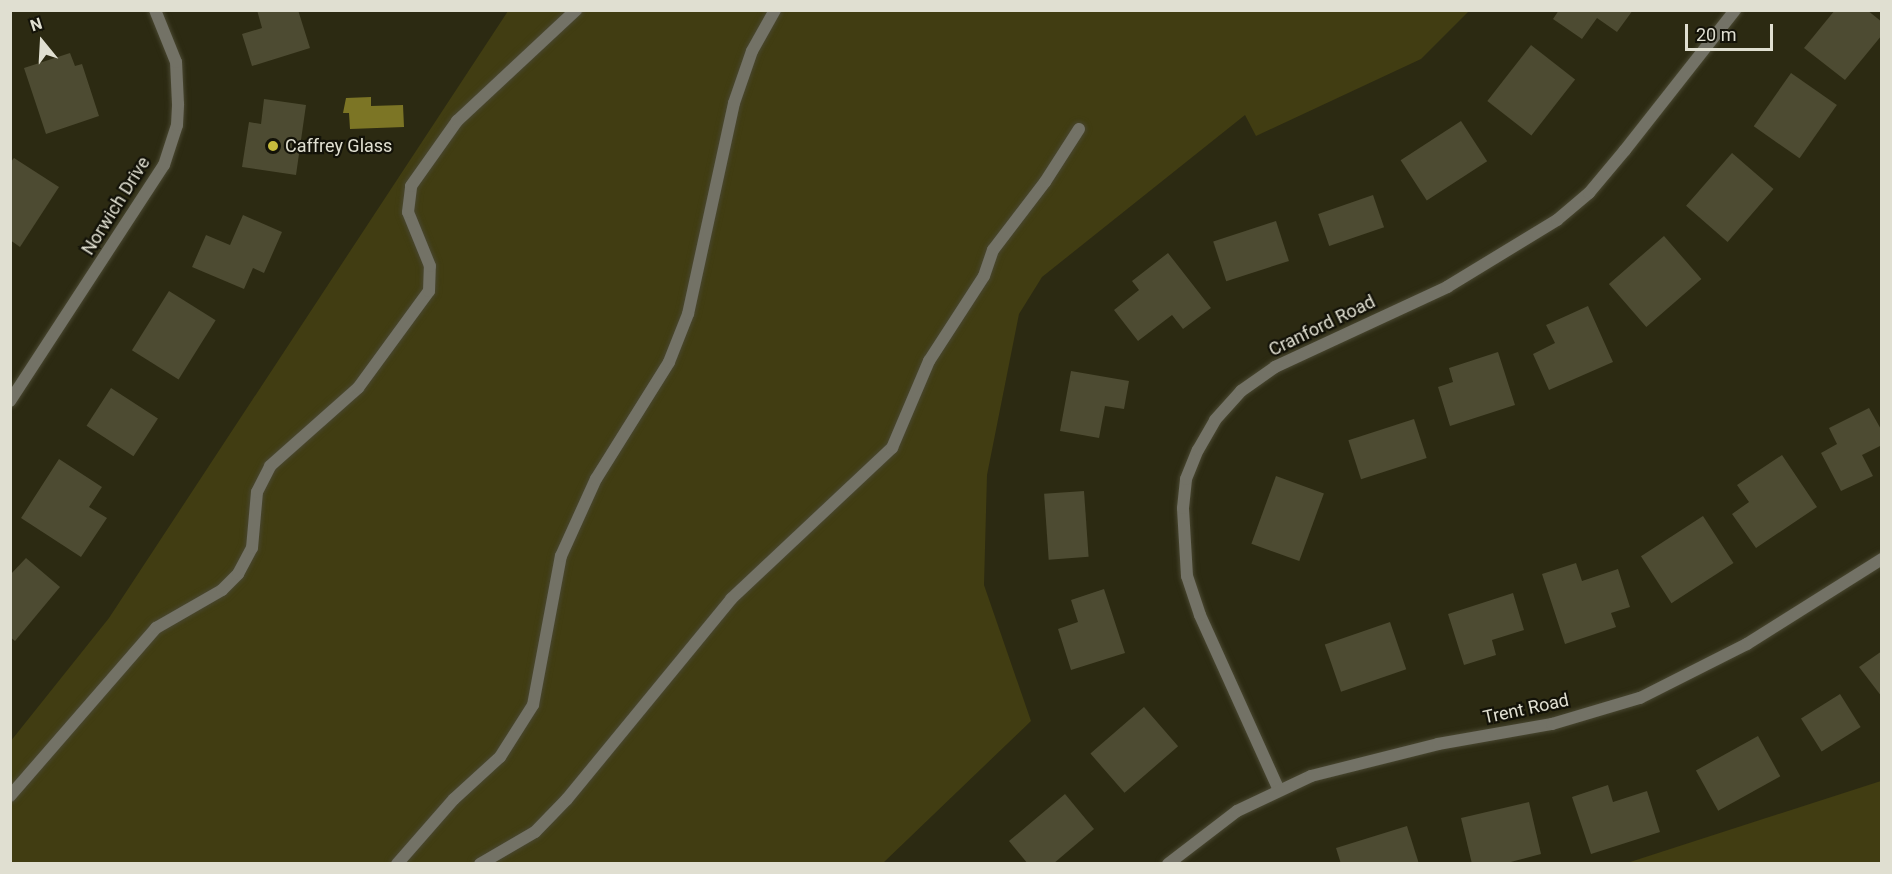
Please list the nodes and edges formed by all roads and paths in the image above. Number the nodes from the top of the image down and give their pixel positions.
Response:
1 (155, 10) edge
2 (576, 10) edge
3 (775, 10) edge
4 (1735, 10) edge
5 (1079, 129) dead end
6 (10, 402) edge
7 (1881, 559) edge
8 (1278, 788) junction
9 (10, 796) edge
10 (398, 864) edge
11 (480, 864) edge
12 (1168, 864) edge

1 - 6 street, Norwich Drive
2 - 9 street
3 - 10 street
4 - 8 street, Cranford Road
5 - 11 street
7 - 8 street, Trent Road
8 - 12 street, Trent Road

